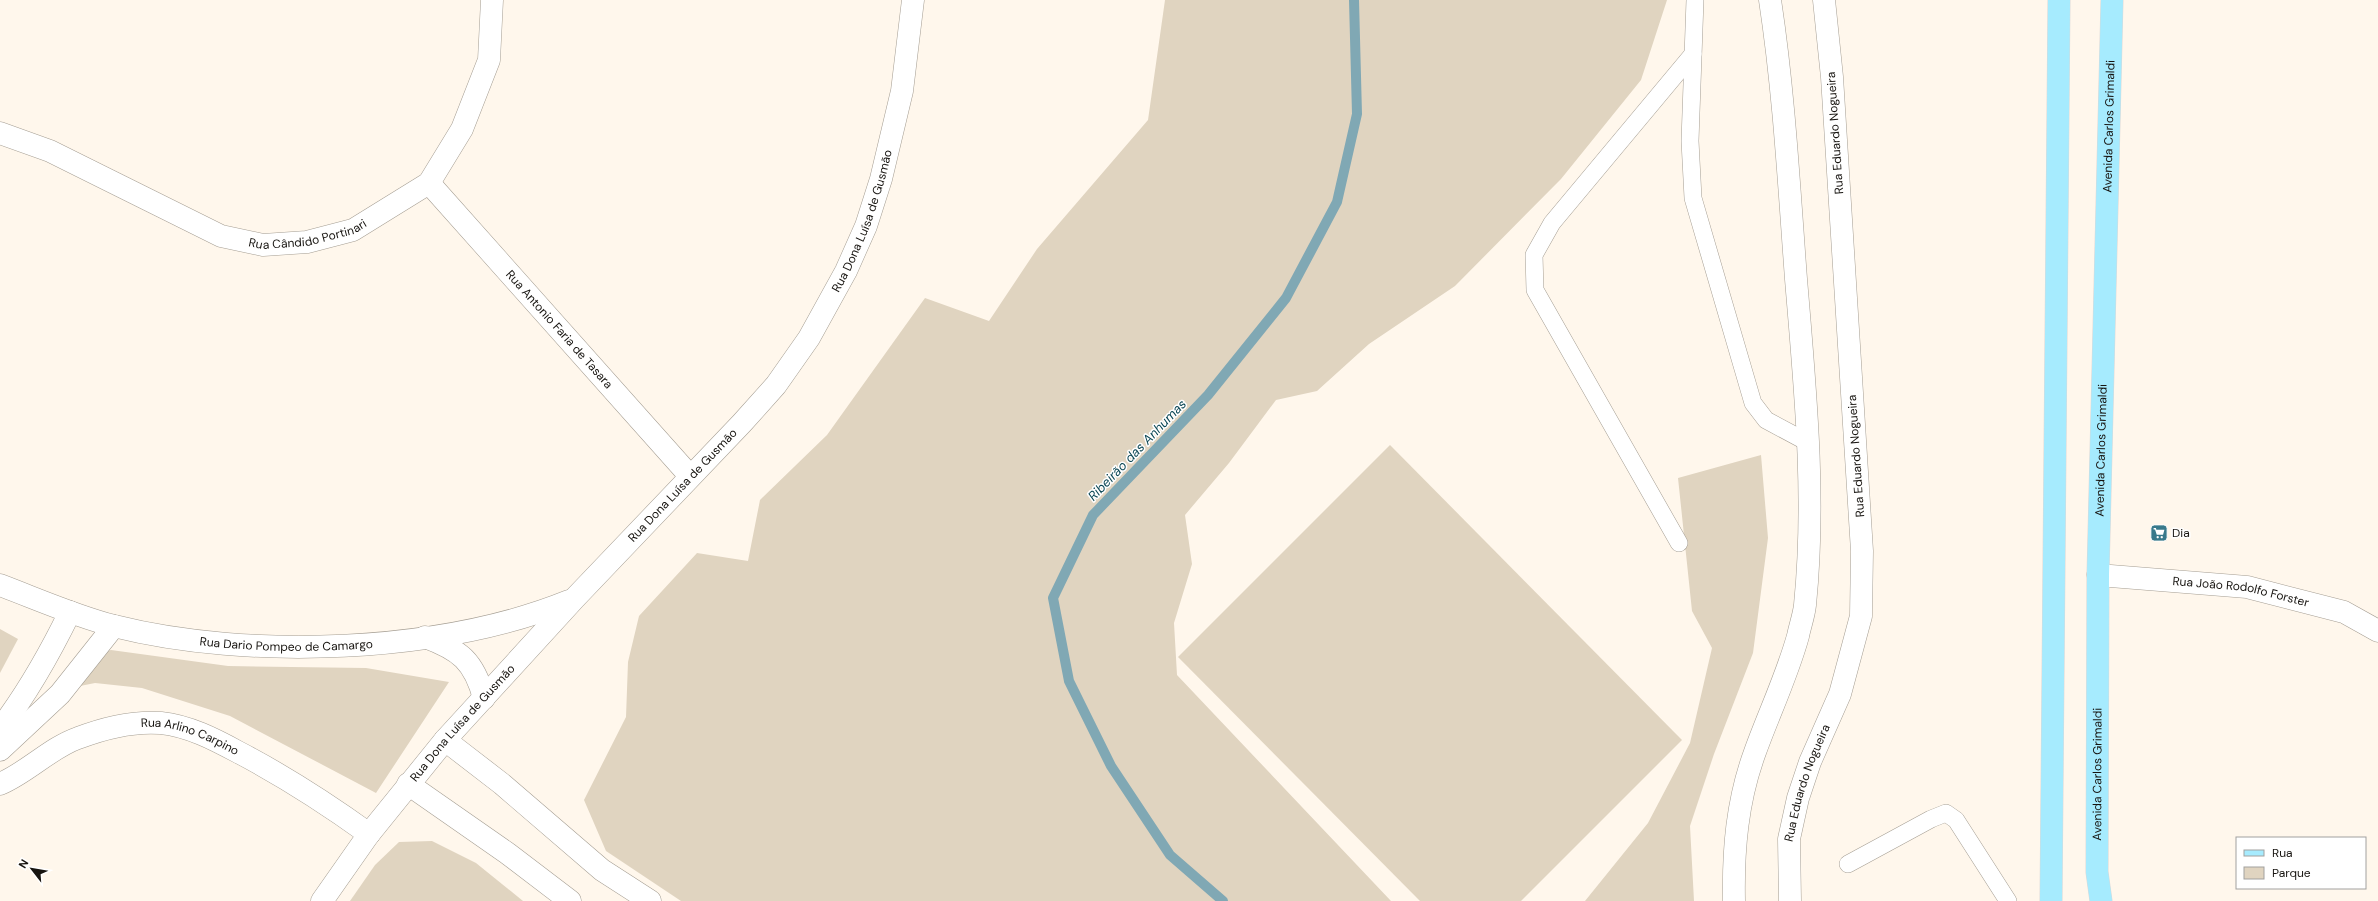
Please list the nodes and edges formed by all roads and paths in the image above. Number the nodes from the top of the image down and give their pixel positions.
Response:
1 (492, 0) edge
2 (913, 0) edge
3 (1695, 0) edge
4 (1770, 0) edge
5 (1824, 0) edge
6 (2059, 0) edge
7 (2112, 0) edge
8 (1693, 54) junction
9 (0, 133) edge
10 (429, 183) junction
11 (1809, 443) junction
12 (690, 476) junction
13 (1679, 543) dead end
14 (2098, 575) junction
15 (0, 585) edge
16 (574, 599) junction
17 (70, 612) junction
18 (114, 626) junction
19 (2378, 631) edge
20 (425, 637) junction
21 (484, 698) junction
22 (0, 730) edge
23 (446, 740) junction
24 (0, 750) edge
25 (0, 784) edge
26 (408, 784) junction
27 (368, 834) junction
28 (1848, 864) dead end
29 (322, 901) edge
30 (570, 901) edge
31 (650, 901) edge
32 (1734, 901) edge
33 (1790, 901) edge
34 (2008, 901) edge
35 (2051, 901) edge
36 (2101, 901) edge

1 - 10 street, Rua Cândido Portinari
2 - 12 street, Rua Dona Luísa de Gusmão
3 - 8 lane
4 - 11 street
5 - 33 street, Rua Eduardo Nogueira
6 - 35 main road
7 - 14 main road, Avenida Carlos Grimaldi
8 - 11 lane
8 - 13 lane
9 - 10 street, Rua Cândido Portinari
10 - 12 street, Rua Antonio Faria de Tasara
11 - 32 street
12 - 16 street, Rua Dona Luísa de Gusmão
14 - 19 street, Rua João Rodolfo Forster
14 - 36 main road, Avenida Carlos Grimaldi
15 - 17 street, Rua Dario Pompeo de Camargo
16 - 20 street, Rua Dario Pompeo de Camargo
16 - 21 street, Rua Dona Luísa de Gusmão
17 - 18 street, Rua Dario Pompeo de Camargo
17 - 22 street
18 - 20 street, Rua Dario Pompeo de Camargo
18 - 24 street
20 - 21 street
21 - 23 street, Rua Dona Luísa de Gusmão
23 - 26 street, Rua Dona Luísa de Gusmão
23 - 31 street
25 - 27 street, Rua Arlino Carpino
26 - 27 street, Rua Dona Luísa de Gusmão
26 - 30 street
27 - 29 street, Rua Dona Luísa de Gusmão
28 - 34 lane

